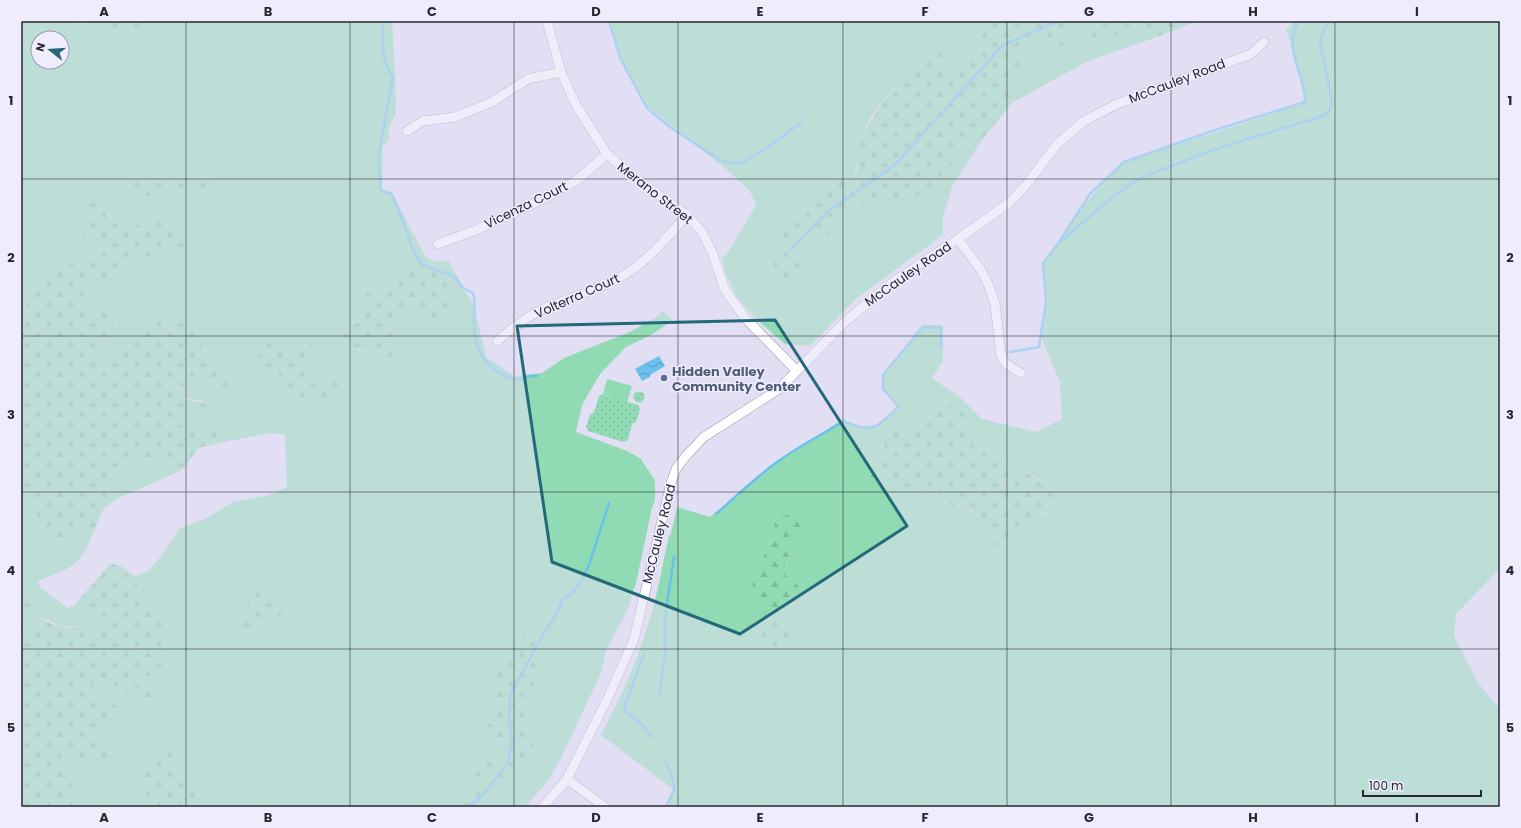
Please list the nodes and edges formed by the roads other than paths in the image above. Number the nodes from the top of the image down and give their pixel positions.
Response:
1 (547, 21) edge
2 (1264, 42) dead end
3 (561, 72) junction
4 (407, 131) dead end
5 (607, 154) junction
6 (687, 215) junction
7 (958, 239) junction
8 (438, 244) dead end
9 (498, 341) dead end
10 (797, 371) junction
11 (1021, 373) dead end
12 (567, 779) junction
13 (543, 807) edge
14 (605, 807) edge

1 - 3 street, Merano Street
2 - 7 street, McCauley Road
3 - 4 street
3 - 5 street, Merano Street
5 - 6 street, Merano Street
5 - 8 street, Vicenza Court
6 - 9 street, Volterra Court
6 - 10 street, Merano Street
7 - 10 street, McCauley Road
7 - 11 street
10 - 12 street, McCauley Road
12 - 13 street, McCauley Road
12 - 14 street

